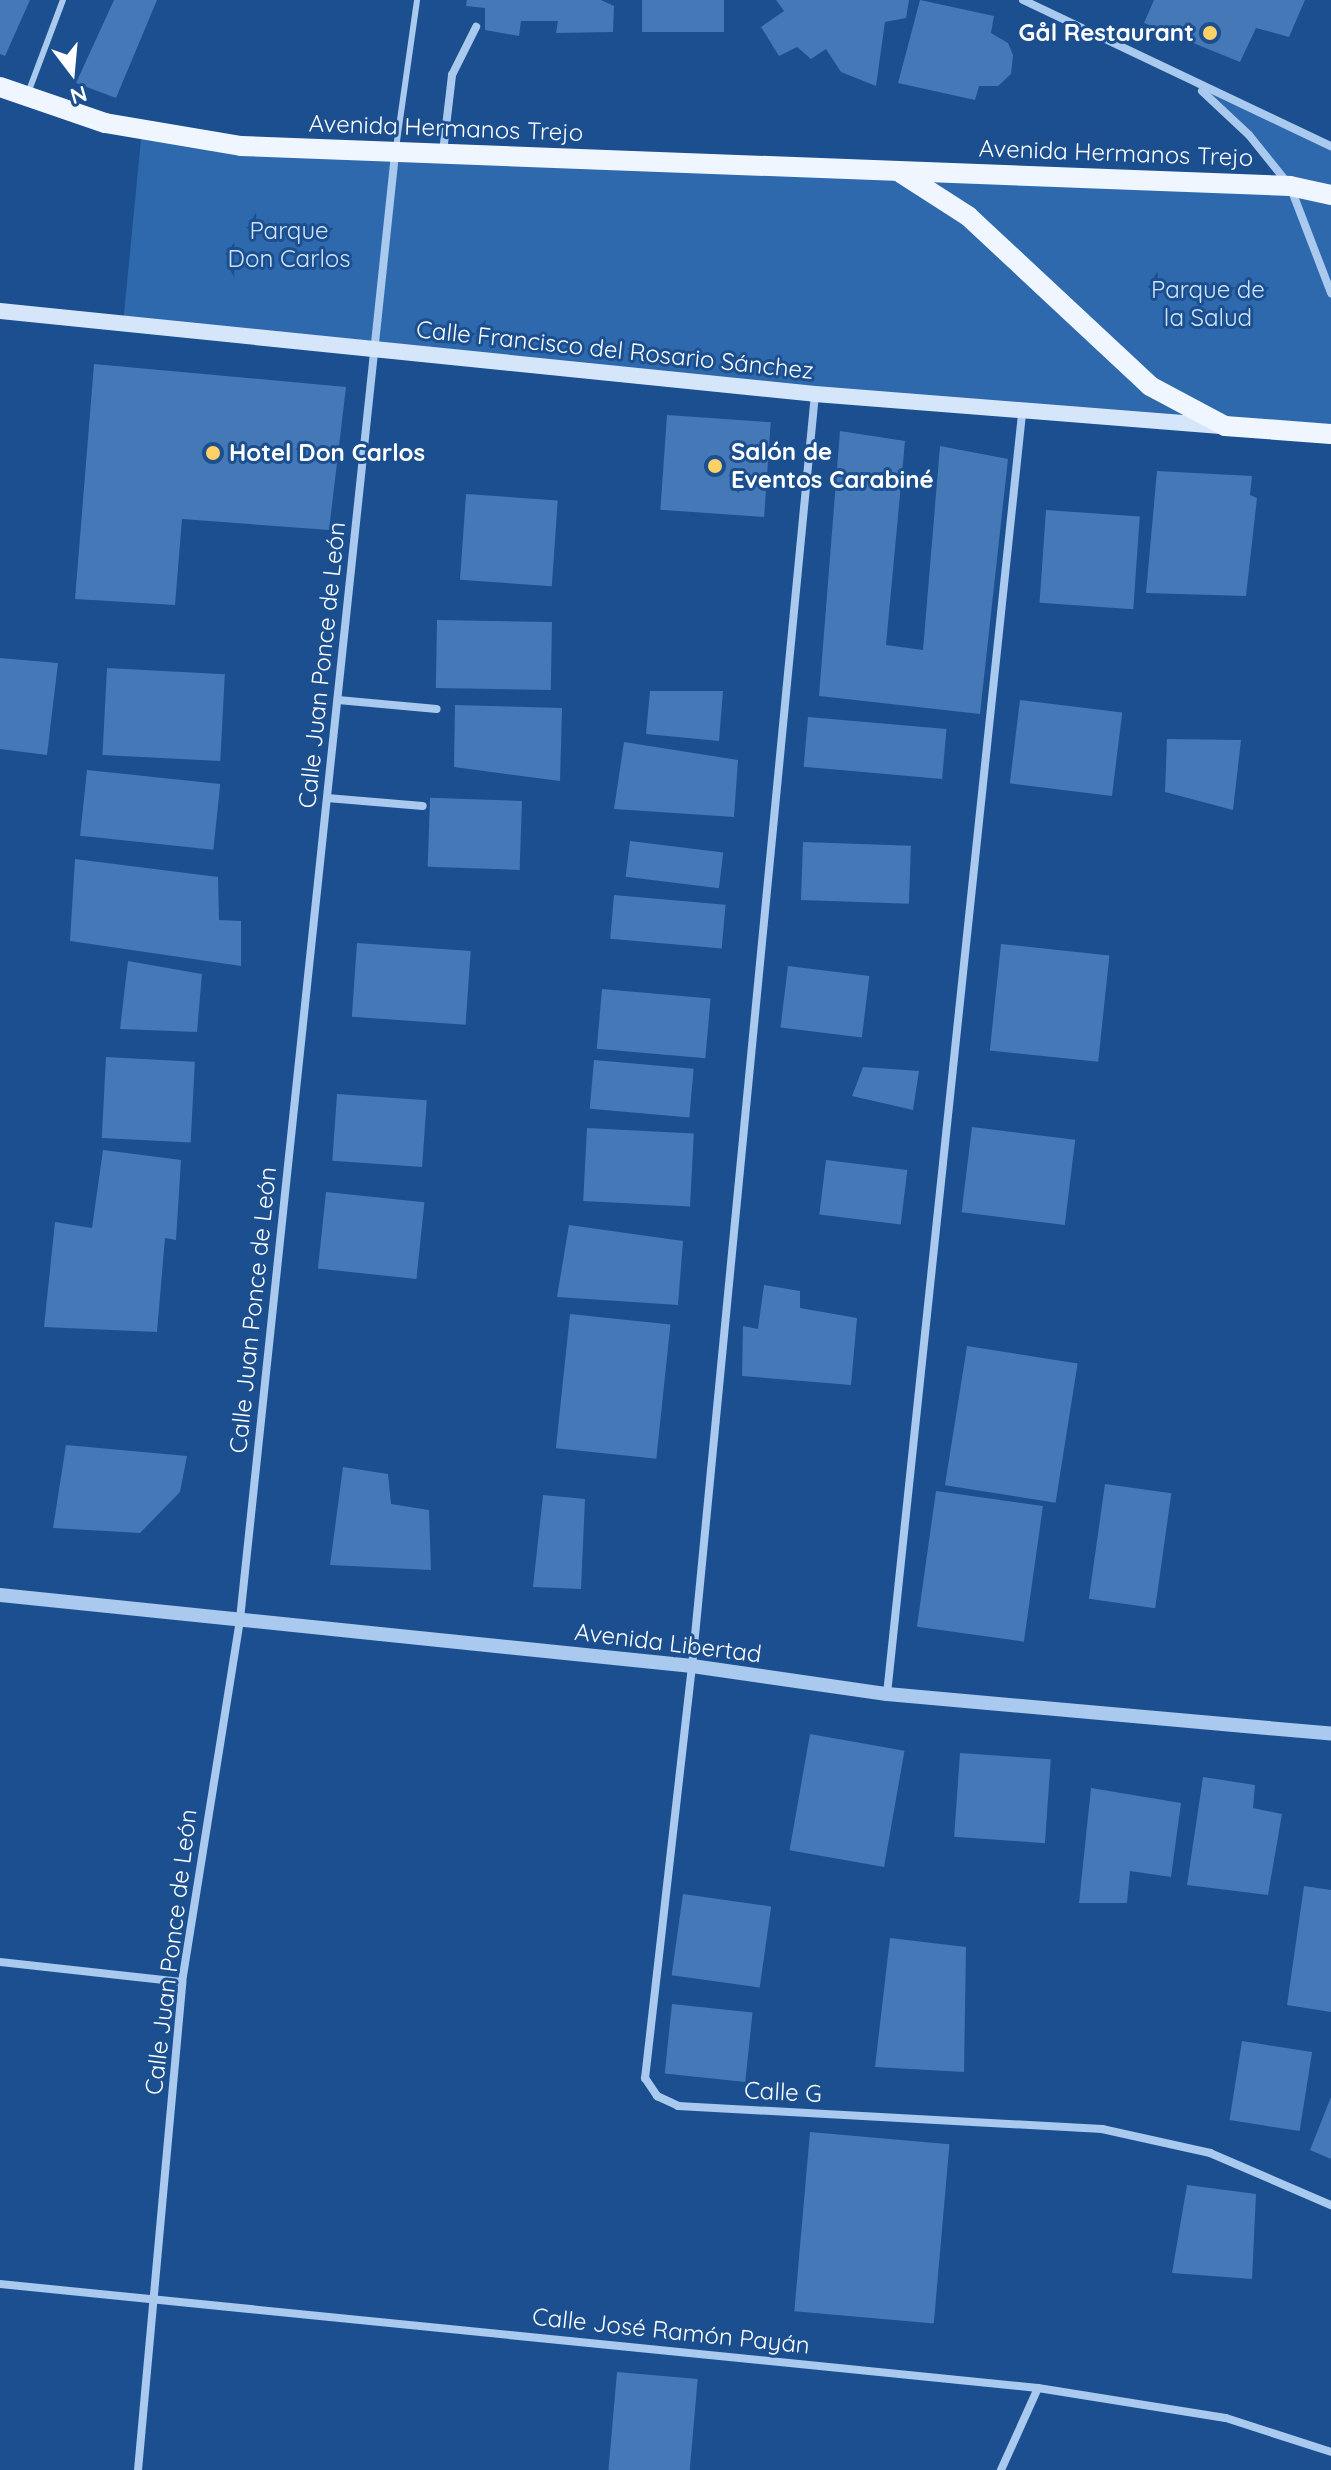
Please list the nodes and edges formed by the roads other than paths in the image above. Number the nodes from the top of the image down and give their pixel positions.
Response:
1 (63, 0) edge
2 (417, 0) edge
3 (1023, 0) edge
4 (1046, 0) edge
5 (1042, 9) junction
6 (476, 27) dead end
7 (1181, 77) junction
8 (0, 87) edge
9 (27, 96) junction
10 (1331, 146) edge
11 (395, 152) junction
12 (442, 153) junction
13 (897, 171) junction
14 (1290, 186) junction
15 (1331, 195) edge
16 (1331, 293) edge
17 (0, 311) edge
18 (376, 351) junction
19 (815, 394) junction
20 (1022, 414) junction
21 (1225, 426) junction
22 (1331, 434) edge
23 (338, 700) junction
24 (437, 709) dead end
25 (327, 798) junction
26 (423, 806) dead end
27 (0, 1595) edge
28 (240, 1619) junction
29 (692, 1666) junction
30 (887, 1694) junction
31 (1331, 1734) edge
32 (0, 1962) edge
33 (182, 1982) junction
34 (1331, 2205) edge
35 (0, 2284) edge
36 (154, 2299) junction
37 (1038, 2388) junction
38 (1331, 2452) edge
39 (138, 2470) edge
40 (1001, 2470) edge

1 - 9 lane
2 - 11 lane
3 - 5 street
4 - 5 street
5 - 7 street
6 - 12 street
7 - 10 street
7 - 14 street
8 - 9 main road, Avenida Hermanos Trejo
9 - 11 main road, Avenida Hermanos Trejo
11 - 12 main road, Avenida Hermanos Trejo
11 - 18 street, Calle Juan Ponce de León
12 - 13 main road, Avenida Hermanos Trejo
13 - 14 main road, Avenida Hermanos Trejo
13 - 21 main road
14 - 15 main road, Avenida Hermanos Trejo
14 - 16 street
17 - 18 main road, Calle Francisco del Rosario Sánchez
18 - 19 main road, Calle Francisco del Rosario Sánchez
18 - 23 street, Calle Juan Ponce de León
19 - 20 main road, Calle Francisco del Rosario Sánchez
19 - 29 street, Calle G
20 - 21 main road, Calle Francisco del Rosario Sánchez
20 - 30 street
21 - 22 main road
23 - 24 street
23 - 25 street, Calle Juan Ponce de León
25 - 26 street
25 - 28 street, Calle Juan Ponce de León
27 - 28 street, Avenida Libertad
28 - 29 street, Avenida Libertad
28 - 33 street, Calle Juan Ponce de León
29 - 30 street, Avenida Libertad
29 - 34 street, Calle G
30 - 31 street, Avenida Libertad
32 - 33 street
33 - 36 street, Calle Juan Ponce de León
35 - 36 street, Calle José Ramón Payán
36 - 37 street, Calle José Ramón Payán
36 - 39 street, Calle Juan Ponce de León
37 - 38 street, Calle José Ramón Payán
37 - 40 street

